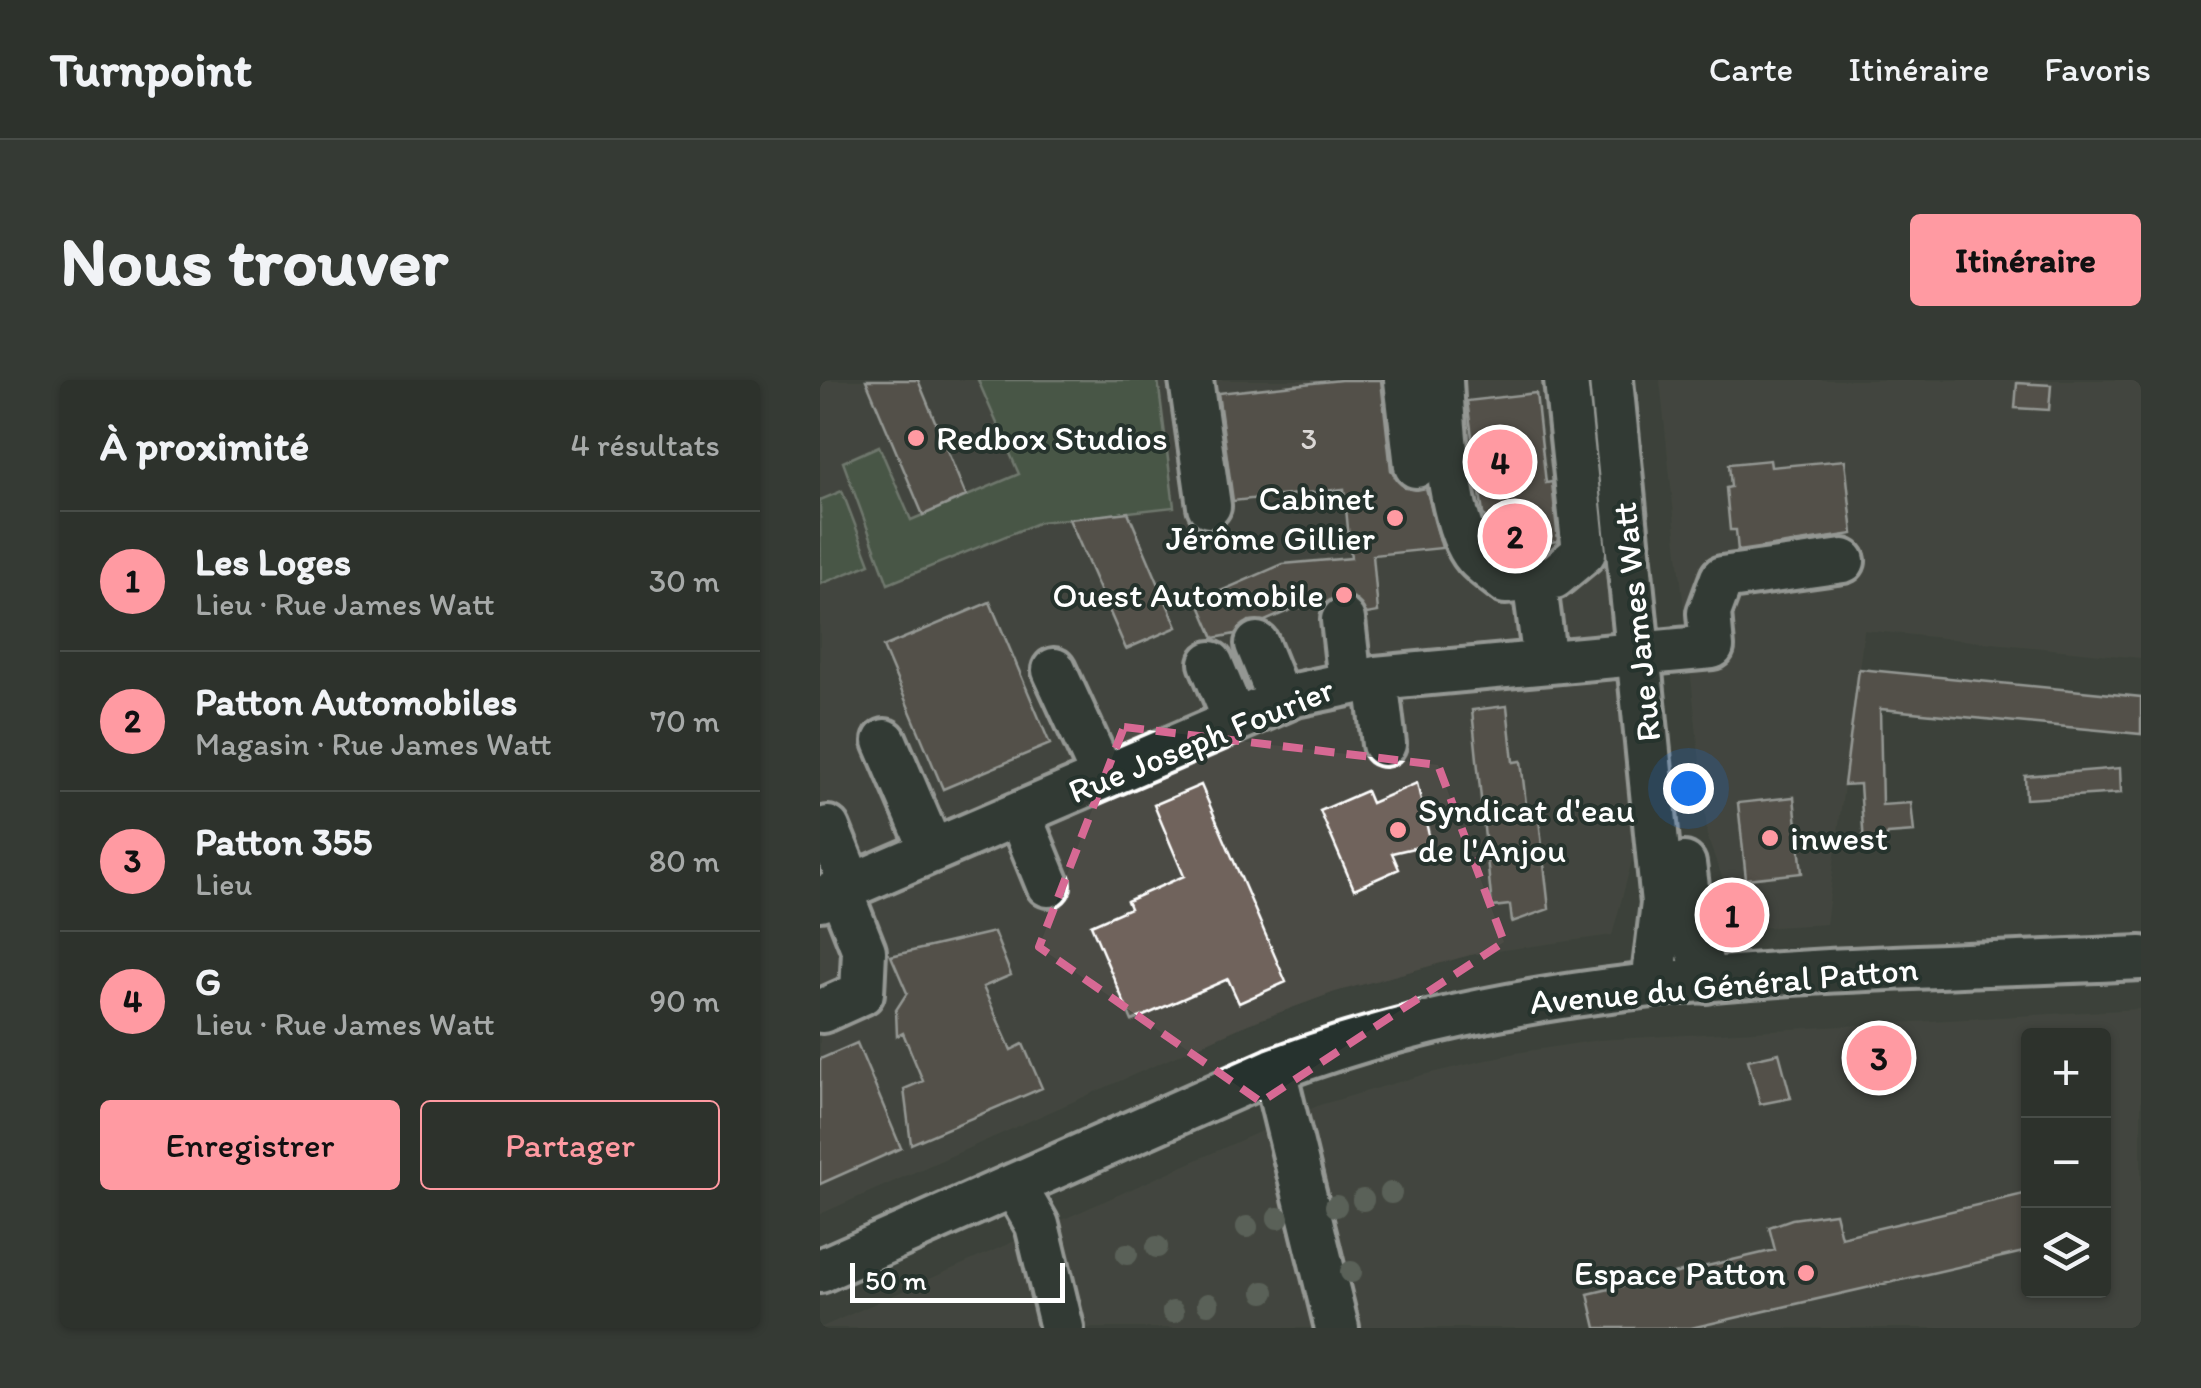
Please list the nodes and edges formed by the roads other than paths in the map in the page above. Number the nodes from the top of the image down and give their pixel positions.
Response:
1 (1191, 380) edge
2 (1406, 380) edge
3 (1441, 380) edge
4 (1566, 380) edge
5 (1611, 380) edge
6 (1634, 380) edge
7 (1416, 466) dead end
8 (1208, 506) dead end
9 (1843, 560) dead end
10 (1534, 579) junction
11 (1343, 620) dead end
12 (1257, 644) dead end
13 (1650, 653) junction
14 (1545, 662) junction
15 (1211, 663) dead end
16 (1054, 670) dead end
17 (1363, 680) junction
18 (1280, 701) junction
19 (1235, 721) junction
20 (885, 741) dead end
21 (1384, 744) dead end
22 (1102, 777) junction
23 (1019, 814) junction
24 (828, 828) dead end
25 (932, 851) junction
26 (1048, 885) dead end
27 (837, 891) edge
28 (2141, 958) edge
29 (1706, 981) junction
30 (1653, 984) junction
31 (822, 1012) edge
32 (1274, 1070) junction
33 (1014, 1186) junction
34 (820, 1271) edge
35 (1062, 1328) edge
36 (1337, 1328) edge

1 - 8 street
2 - 7 street
3 - 10 street
4 - 10 street
5 - 13 street, Rue James Watt
6 - 13 street, Rue James Watt
9 - 13 street, Rue Joseph Fourier
10 - 14 street
11 - 17 street
12 - 18 street
13 - 14 street, Rue Joseph Fourier
13 - 29 street, Rue James Watt
13 - 30 street, Rue James Watt
14 - 17 street, Rue Joseph Fourier
15 - 19 street
16 - 22 street
17 - 18 street, Rue Joseph Fourier
17 - 21 street
18 - 19 street, Rue Joseph Fourier
19 - 22 street, Rue Joseph Fourier
20 - 25 street
22 - 23 street, Rue Joseph Fourier
23 - 25 street, Rue Joseph Fourier
23 - 26 street
24 - 27 street
25 - 27 street, Rue Joseph Fourier
27 - 31 street
28 - 29 street, Avenue du Général Patton
29 - 30 street, Avenue du Général Patton
30 - 32 street, Avenue du Général Patton
32 - 33 street, Avenue du Général Patton
32 - 36 street
33 - 34 street, Avenue du Général Patton
33 - 35 street

